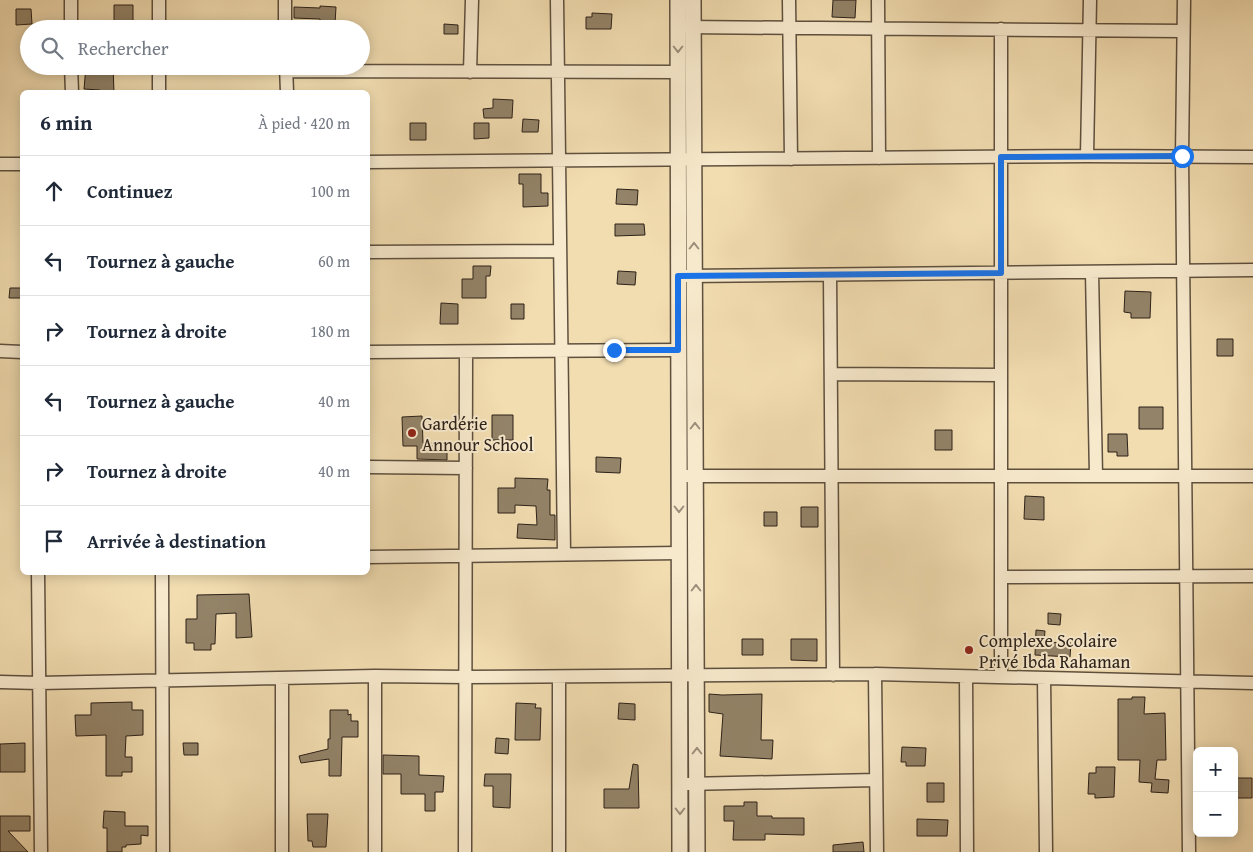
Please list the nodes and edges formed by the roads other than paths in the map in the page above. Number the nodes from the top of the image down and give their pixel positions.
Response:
1 (71, 0) edge
2 (159, 0) edge
3 (285, 0) edge
4 (472, 0) edge
5 (557, 0) edge
6 (678, 0) edge
7 (693, 0) edge
8 (789, 0) edge
9 (878, 0) edge
10 (1090, 0) edge
11 (1184, 0) edge
12 (71, 20) edge
13 (159, 20) edge
14 (285, 20) edge
15 (678, 27) junction
16 (693, 27) junction
17 (789, 28) junction
18 (878, 28) junction
19 (1001, 29) junction
20 (1089, 30) junction
21 (1183, 31) junction
22 (370, 70) edge
23 (470, 72) junction
24 (558, 72) junction
25 (678, 72) junction
26 (72, 75) edge
27 (159, 75) edge
28 (286, 75) edge
29 (72, 90) edge
30 (159, 90) edge
31 (286, 90) edge
32 (1088, 156) junction
33 (1182, 156) junction
34 (1001, 157) junction
35 (1253, 157) edge
36 (879, 158) junction
37 (791, 159) junction
38 (678, 160) junction
39 (694, 160) junction
40 (559, 161) junction
41 (370, 162) edge
42 (0, 164) edge
43 (20, 164) edge
44 (560, 251) junction
45 (370, 252) edge
46 (1253, 270) edge
47 (1183, 271) junction
48 (1092, 272) junction
49 (1001, 273) junction
50 (830, 275) junction
51 (678, 276) junction
52 (694, 276) junction
53 (562, 350) junction
54 (678, 350) junction
55 (0, 351) edge
56 (20, 352) edge
57 (370, 352) edge
58 (466, 352) junction
59 (831, 374) junction
60 (1001, 375) junction
61 (370, 467) edge
62 (466, 468) junction
63 (679, 476) junction
64 (695, 476) junction
65 (831, 476) junction
66 (1001, 476) junction
67 (1096, 476) junction
68 (1186, 476) junction
69 (1253, 476) edge
70 (679, 553) junction
71 (564, 554) junction
72 (466, 556) junction
73 (370, 557) edge
74 (38, 575) edge
75 (162, 575) edge
76 (1186, 576) junction
77 (1253, 576) edge
78 (1001, 578) junction
79 (875, 674) junction
80 (833, 675) junction
81 (375, 676) junction
82 (559, 676) junction
83 (679, 676) junction
84 (696, 676) junction
85 (466, 677) junction
86 (966, 677) junction
87 (1001, 677) junction
88 (282, 678) junction
89 (1044, 678) junction
90 (162, 681) junction
91 (0, 682) edge
92 (1188, 682) junction
93 (40, 683) junction
94 (1253, 683) edge
95 (876, 780) junction
96 (680, 784) junction
97 (697, 784) junction
98 (41, 852) edge
99 (163, 852) edge
100 (282, 852) edge
101 (375, 852) edge
102 (466, 852) edge
103 (559, 852) edge
104 (680, 852) edge
105 (697, 852) edge
106 (877, 852) edge
107 (967, 852) edge
108 (1046, 852) edge
109 (1189, 852) edge

1 - 12 street
2 - 13 street
3 - 14 street
4 - 23 street
5 - 24 street
6 - 15 street
7 - 16 street
8 - 17 street
9 - 18 street
10 - 20 street
11 - 21 street
15 - 16 street
15 -> 25 street
16 - 17 street
16 - 39 street
17 - 18 street
17 - 37 street
18 - 19 street
18 - 36 street
19 - 20 street
19 - 34 street
20 - 21 street
20 - 32 street
21 - 33 street
22 - 23 street
23 - 24 street
24 - 25 street
24 - 40 street
25 - 38 street
26 - 29 street
27 - 30 street
28 - 31 street
32 - 33 street
32 - 34 street
33 - 35 street
33 - 47 street
34 - 36 street
34 - 49 street
36 - 37 street
37 - 39 street
38 - 39 street
38 - 40 street
38 - 51 street
52 -> 39 street
40 - 41 street
40 - 44 street
42 - 43 street
44 - 45 street
44 - 53 street
46 - 47 street
47 - 48 street
47 - 68 street
48 - 49 street
48 - 67 street
49 - 50 street
49 - 60 street
50 - 52 street
50 - 59 street
51 - 52 street
51 - 54 street
64 -> 52 street
53 - 54 street
53 - 58 street
53 - 71 street
54 - 63 street
55 - 56 street
57 - 58 street
58 - 62 street
59 - 60 street
59 - 65 street
60 - 66 street
61 - 62 street
62 - 72 street
63 - 64 street
63 -> 70 street
64 - 65 street
84 -> 64 street
65 - 66 street
65 - 80 street
66 - 67 street
66 - 78 street
67 - 68 street
68 - 69 street
68 - 76 street
70 - 71 street
70 - 83 street
71 - 72 street
72 - 73 street
72 - 85 street
74 - 93 street
75 - 90 street
76 - 77 street
76 - 78 street
76 - 92 street
78 - 87 street
79 - 80 street
79 - 86 street
79 - 95 street
80 - 84 street
81 - 85 street
81 - 88 street
81 - 101 street
82 - 83 street
82 - 85 street
82 - 103 street
83 - 84 street
83 - 96 street
97 -> 84 street
85 - 102 street
86 - 87 street
86 - 107 street
87 - 89 street
88 - 90 street
88 - 100 street
89 - 92 street
89 - 108 street
90 - 93 street
90 - 99 street
91 - 93 street
92 - 94 street
92 - 109 street
93 - 98 street
95 - 97 street
95 - 106 street
96 - 97 street
96 -> 104 street
97 - 105 street

